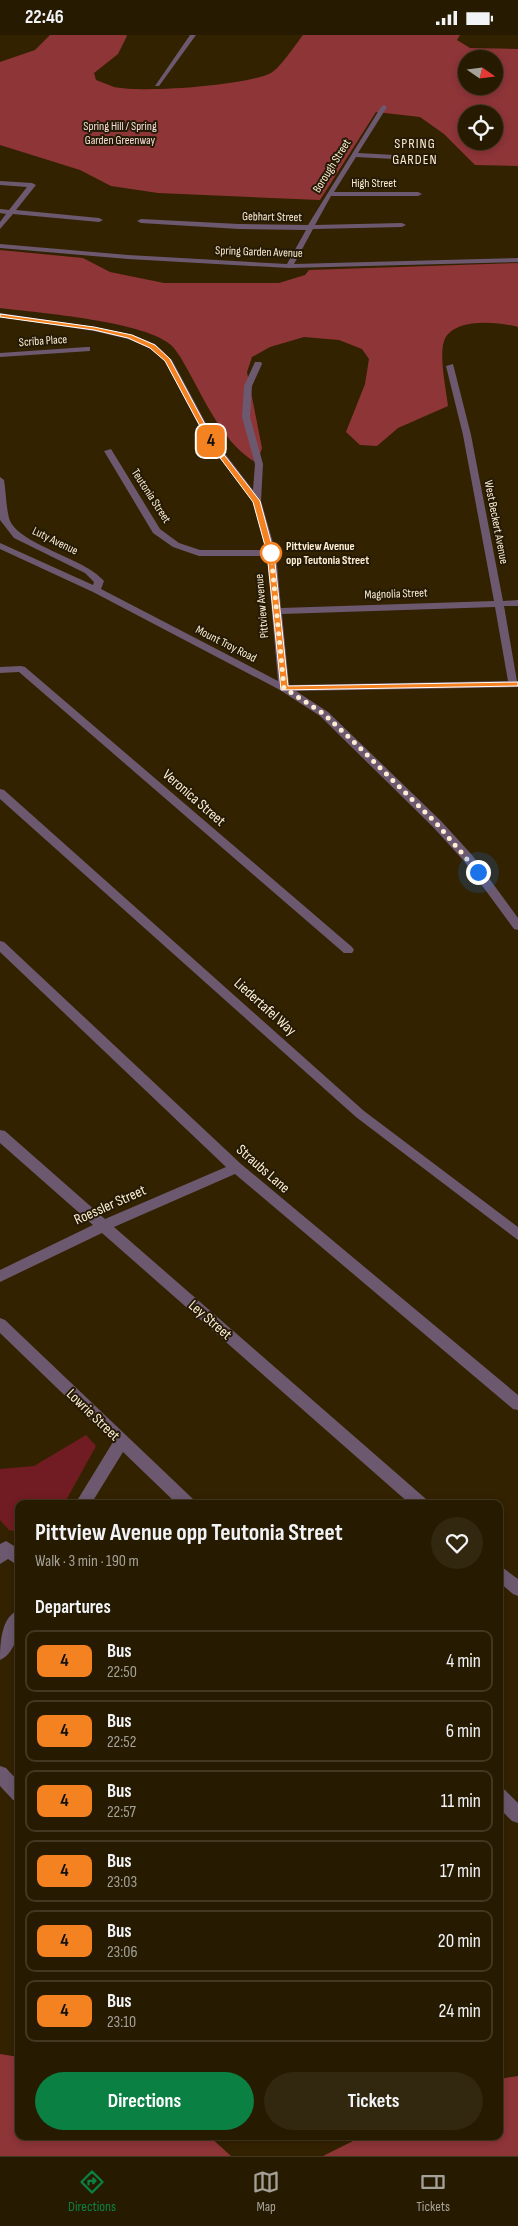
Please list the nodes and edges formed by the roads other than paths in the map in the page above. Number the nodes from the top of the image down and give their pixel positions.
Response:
1 (193, 35) edge
2 (157, 85) dead end
3 (384, 107) dead end
4 (354, 155) junction
5 (413, 158) dead end
6 (0, 183) edge
7 (329, 194) junction
8 (418, 194) dead end
9 (0, 211) edge
10 (12, 212) junction
11 (99, 220) dead end
12 (141, 221) dead end
13 (402, 225) dead end
14 (0, 227) edge
15 (309, 229) junction
16 (0, 246) edge
17 (518, 260) edge
18 (289, 266) junction
19 (0, 315) edge
20 (87, 349) dead end
21 (0, 355) edge
22 (258, 364) dead end
23 (450, 366) dead end
24 (108, 451) dead end
25 (0, 480) edge
26 (257, 501) junction
27 (0, 546) edge
28 (271, 553) junction
29 (96, 590) junction
30 (498, 603) junction
31 (518, 603) edge
32 (276, 611) junction
33 (0, 670) edge
34 (516, 684) edge
35 (284, 688) junction
36 (0, 793) edge
37 (518, 926) edge
38 (0, 945) edge
39 (348, 950) dead end
40 (0, 1135) edge
41 (236, 1168) junction
42 (103, 1226) junction
43 (518, 1233) edge
44 (0, 1276) edge
45 (0, 1324) edge
46 (518, 1405) edge
47 (121, 1442) junction
48 (85, 1500) edge
49 (184, 1500) edge
50 (416, 1500) edge
51 (15, 1556) edge
52 (0, 1557) edge
53 (503, 1576) edge
54 (518, 1589) edge
55 (15, 1624) edge
56 (0, 1652) edge
57 (0, 1774) edge
58 (15, 1790) edge
59 (503, 1800) edge
60 (518, 1815) edge

1 - 2 street
3 - 4 street, Borough Street
4 - 5 street
4 - 7 street, Borough Street
6 - 10 street
7 - 8 street, High Street
7 - 15 street, Borough Street
9 - 10 street
10 - 11 street
10 - 14 street
12 - 15 street, Gebhart Street
13 - 15 street, Gebhart Street
15 - 18 street, Borough Street
16 - 18 street, Spring Garden Avenue
17 - 18 street, Spring Garden Avenue
19 - 26 street, Pittview Avenue
20 - 21 street, Scriba Place
22 - 26 street
23 - 30 street, West Beckert Avenue
24 - 28 street, Teutonia Street
25 - 29 street, Luty Avenue
26 - 28 street, Pittview Avenue
27 - 29 street, Mount Troy Road
28 - 32 street, Pittview Avenue
29 - 35 street, Mount Troy Road
30 - 31 street, Magnolia Street
30 - 32 street, Magnolia Street
30 - 34 street, West Beckert Avenue
32 - 35 street, Pittview Avenue
33 - 39 street, Veronica Street
34 - 35 street, Mount Troy Road
35 - 37 street
36 - 43 street, Liedertafel Way
38 - 41 street, Straubs Lane
40 - 42 street, Ley Street
41 - 42 street, Roessler Street
41 - 46 street, Straubs Lane
42 - 44 street, Roessler Street
42 - 50 street, Ley Street
45 - 47 street, Lowrie Street
47 - 48 street
47 - 49 street, Lowrie Street
51 - 52 street
53 - 54 street
55 - 56 street
57 - 58 street
59 - 60 street

